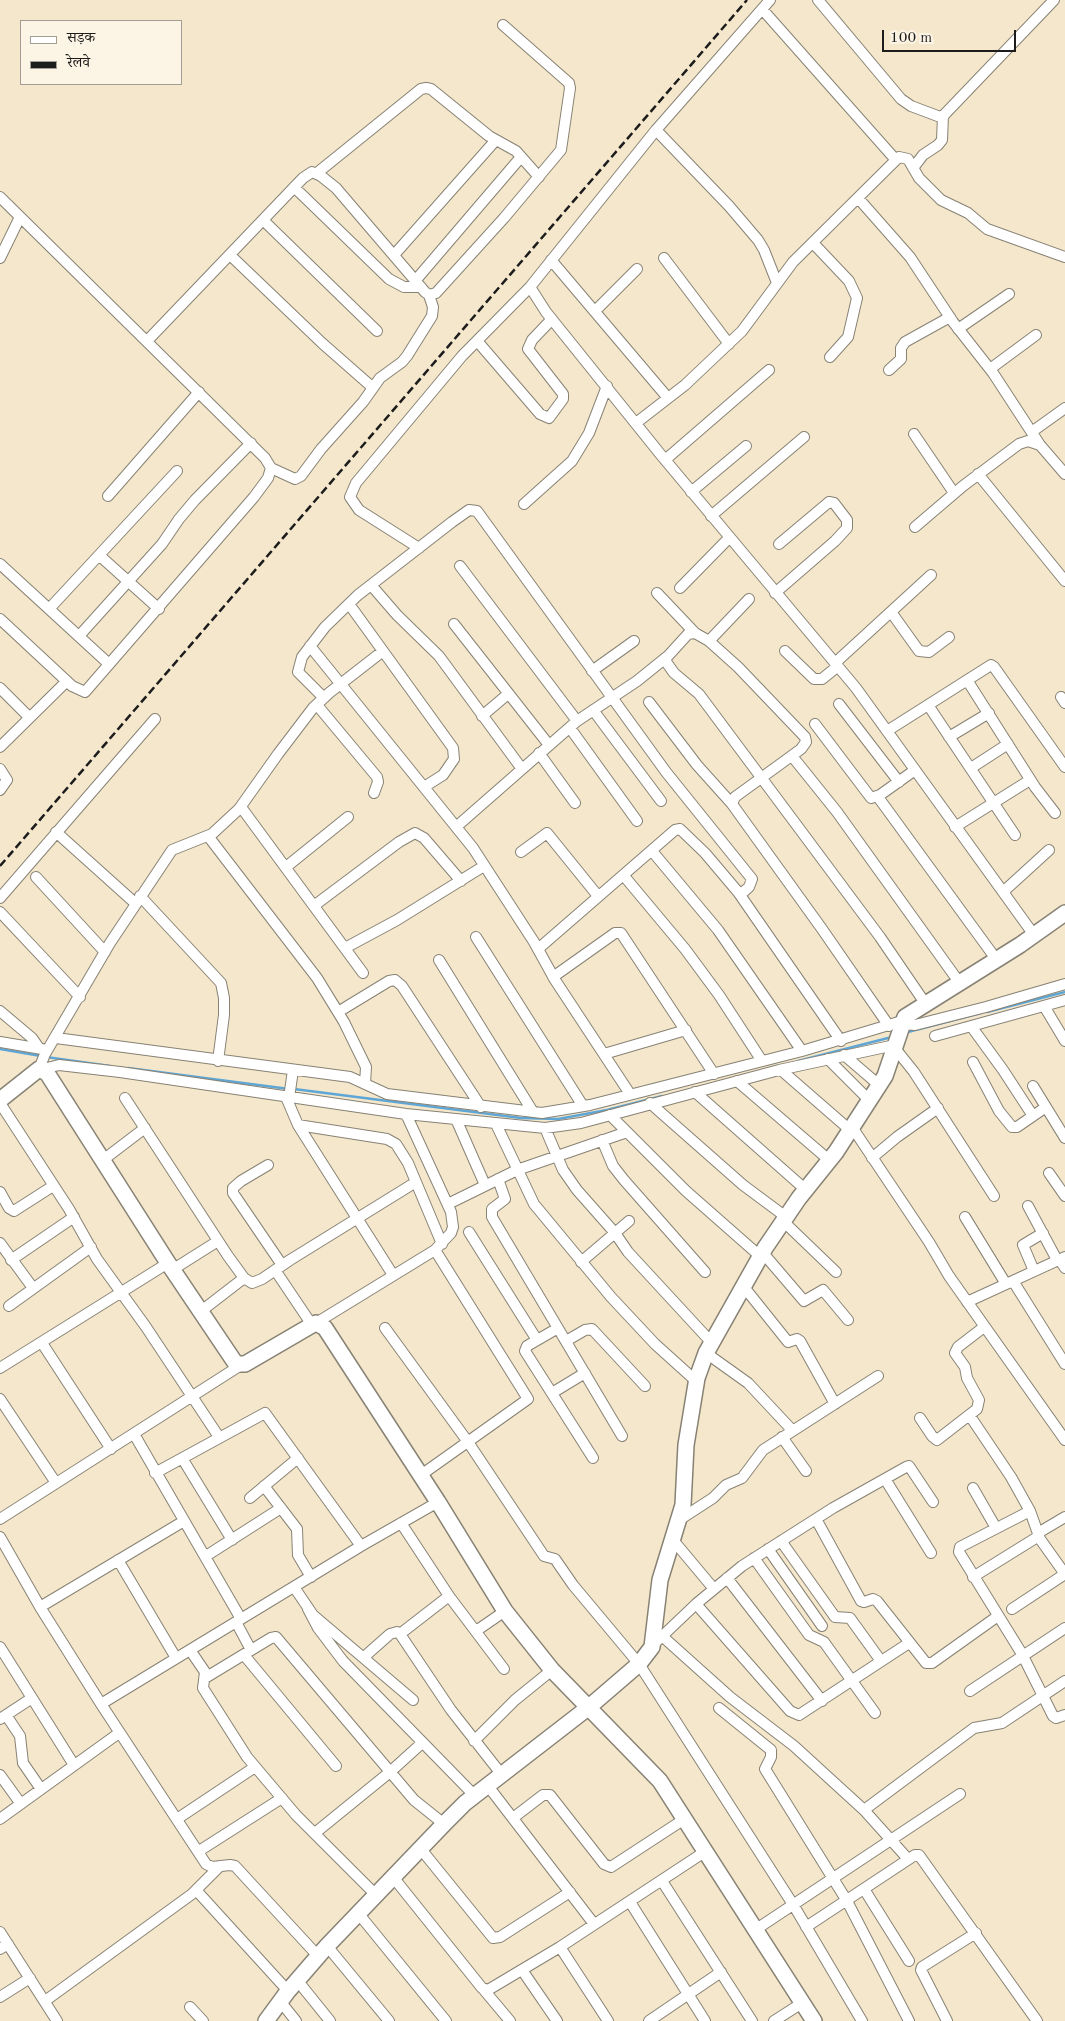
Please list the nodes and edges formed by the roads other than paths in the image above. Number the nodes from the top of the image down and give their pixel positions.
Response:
1 (770, 0) edge
2 (818, 0) edge
3 (1054, 0) edge
4 (762, 8) junction
5 (503, 26) dead end
6 (943, 118) junction
7 (656, 130) junction
8 (496, 140) junction
9 (521, 157) junction
10 (895, 159) junction
11 (914, 168) junction
12 (317, 173) junction
13 (539, 177) junction
14 (294, 187) junction
15 (0, 198) edge
16 (858, 198) junction
17 (20, 217) junction
18 (262, 220) junction
19 (813, 243) junction
20 (230, 255) junction
21 (394, 255) junction
22 (1065, 257) edge
23 (0, 258) edge
24 (664, 258) dead end
25 (551, 260) junction
26 (637, 269) dead end
27 (777, 283) junction
28 (530, 287) junction
29 (422, 288) junction
30 (1009, 294) dead end
31 (595, 311) junction
32 (950, 317) junction
33 (552, 319) junction
34 (958, 329) junction
35 (377, 331) dead end
36 (1036, 335) dead end
37 (147, 341) junction
38 (478, 342) junction
39 (729, 344) junction
40 (830, 357) dead end
41 (990, 369) junction
42 (770, 370) dead end
43 (889, 370) dead end
44 (607, 386) junction
45 (372, 388) junction
46 (199, 392) junction
47 (668, 398) junction
48 (1065, 408) edge
49 (636, 423) junction
50 (1032, 431) junction
51 (914, 434) dead end
52 (804, 437) dead end
53 (251, 443) junction
54 (1040, 445) junction
55 (746, 446) dead end
56 (665, 460) junction
57 (271, 468) junction
58 (177, 471) dead end
59 (978, 474) junction
60 (1065, 474) edge
61 (691, 492) junction
62 (954, 493) junction
63 (108, 496) dead end
64 (524, 504) dead end
65 (711, 516) junction
66 (915, 526) dead end
67 (729, 538) junction
68 (779, 544) dead end
69 (419, 548) junction
70 (100, 556) junction
71 (0, 564) edge
72 (460, 566) dead end
73 (931, 575) dead end
74 (1065, 581) edge
75 (129, 582) junction
76 (371, 585) junction
77 (680, 588) dead end
78 (657, 593) dead end
79 (775, 593) junction
80 (749, 599) dead end
81 (348, 604) junction
82 (49, 609) junction
83 (159, 609) junction
84 (890, 612) junction
85 (0, 619) edge
86 (454, 624) dead end
87 (696, 634) junction
88 (79, 636) junction
89 (949, 637) dead end
90 (709, 640) junction
91 (634, 641) dead end
92 (310, 646) junction
93 (383, 650) junction
94 (785, 651) dead end
95 (664, 659) junction
96 (108, 664) junction
97 (837, 664) junction
98 (592, 671) junction
99 (967, 680) junction
100 (67, 681) junction
101 (341, 684) junction
102 (0, 688) edge
103 (508, 694) junction
104 (612, 697) junction
105 (321, 701) junction
106 (648, 702) dead end
107 (839, 704) dead end
108 (928, 705) junction
109 (593, 710) junction
110 (989, 713) junction
111 (482, 716) junction
112 (29, 717) junction
113 (156, 719) dead end
114 (573, 724) junction
115 (814, 724) dead end
116 (887, 731) junction
117 (950, 737) junction
118 (1008, 744) junction
119 (549, 745) junction
120 (0, 747) edge
121 (539, 753) junction
122 (792, 756) junction
123 (1065, 767) edge
124 (971, 768) junction
125 (0, 769) edge
126 (522, 769) junction
127 (915, 770) junction
128 (761, 779) junction
129 (1030, 780) junction
130 (899, 782) junction
131 (424, 787) junction
132 (0, 790) edge
133 (374, 793) dead end
134 (878, 797) junction
135 (661, 801) dead end
136 (994, 802) junction
137 (575, 804) dead end
138 (732, 804) junction
139 (242, 807) junction
140 (1055, 813) dead end
141 (348, 817) dead end
142 (638, 821) dead end
143 (955, 826) junction
144 (456, 827) junction
145 (56, 832) junction
146 (1015, 835) dead end
147 (208, 836) junction
148 (1049, 850) dead end
149 (652, 851) junction
150 (521, 852) dead end
151 (484, 866) junction
152 (286, 867) junction
153 (624, 876) junction
154 (36, 877) dead end
155 (461, 881) junction
156 (1003, 892) junction
157 (740, 895) junction
158 (598, 896) junction
159 (0, 898) edge
160 (137, 899) junction
161 (315, 905) junction
162 (0, 912) edge
163 (1065, 913) edge
164 (1034, 935) junction
165 (476, 937) dead end
166 (346, 948) junction
167 (538, 949) junction
168 (105, 952) junction
169 (439, 960) dead end
170 (996, 960) junction
171 (363, 973) dead end
172 (553, 977) junction
173 (958, 982) junction
174 (1065, 984) edge
175 (80, 997) junction
176 (1065, 1000) edge
177 (925, 1003) junction
178 (1044, 1006) junction
179 (0, 1011) edge
180 (338, 1012) junction
181 (898, 1025) junction
182 (971, 1026) junction
183 (686, 1030) junction
184 (935, 1036) dead end
185 (56, 1038) junction
186 (841, 1041) junction
187 (1065, 1041) edge
188 (0, 1042) edge
189 (894, 1045) junction
190 (802, 1051) junction
191 (604, 1054) junction
192 (844, 1055) junction
193 (828, 1058) junction
194 (43, 1059) junction
195 (218, 1061) junction
196 (762, 1061) junction
197 (973, 1062) dead end
198 (293, 1070) junction
199 (781, 1070) junction
200 (714, 1074) junction
201 (737, 1081) junction
202 (365, 1084) junction
203 (879, 1085) junction
204 (1033, 1086) dead end
205 (694, 1092) junction
206 (289, 1093) junction
207 (630, 1094) junction
208 (125, 1098) dead end
209 (869, 1100) junction
210 (0, 1101) edge
211 (650, 1103) junction
212 (584, 1106) junction
213 (481, 1107) junction
214 (1046, 1107) junction
215 (938, 1108) junction
216 (533, 1112) junction
217 (406, 1114) junction
218 (610, 1115) junction
219 (1033, 1116) junction
220 (456, 1119) junction
221 (496, 1124) junction
222 (298, 1125) junction
223 (145, 1128) junction
224 (545, 1128) junction
225 (851, 1128) junction
226 (627, 1132) junction
227 (1065, 1138) edge
228 (602, 1140) junction
229 (557, 1155) junction
230 (872, 1158) junction
231 (103, 1160) junction
232 (829, 1160) junction
233 (268, 1165) dead end
234 (517, 1170) junction
235 (1049, 1173) dead end
236 (498, 1179) junction
237 (416, 1182) junction
238 (485, 1185) junction
239 (53, 1186) junction
240 (806, 1190) junction
241 (0, 1192) edge
242 (994, 1196) dead end
243 (1065, 1196) edge
244 (448, 1204) junction
245 (1028, 1206) dead end
246 (74, 1217) junction
247 (965, 1217) dead end
248 (357, 1219) junction
249 (784, 1219) junction
250 (629, 1221) dead end
251 (469, 1232) dead end
252 (615, 1233) junction
253 (1043, 1233) junction
254 (218, 1241) junction
255 (0, 1243) edge
256 (91, 1247) junction
257 (439, 1247) junction
258 (762, 1255) junction
259 (12, 1260) junction
260 (1061, 1261) edge
261 (581, 1262) junction
262 (170, 1267) junction
263 (279, 1268) junction
264 (1034, 1271) junction
265 (705, 1272) dead end
266 (836, 1272) dead end
267 (393, 1275) junction
268 (244, 1278) junction
269 (1009, 1282) junction
270 (744, 1287) junction
271 (33, 1288) junction
272 (121, 1294) junction
273 (967, 1302) junction
274 (9, 1306) dead end
275 (200, 1312) junction
276 (848, 1320) dead end
277 (314, 1324) junction
278 (984, 1327) junction
279 (385, 1328) dead end
280 (558, 1328) junction
281 (537, 1340) junction
282 (566, 1341) junction
283 (42, 1343) junction
284 (709, 1348) junction
285 (1065, 1364) edge
286 (241, 1365) junction
287 (0, 1368) edge
288 (584, 1373) junction
289 (878, 1376) dead end
290 (696, 1381) junction
291 (645, 1386) dead end
292 (552, 1393) junction
293 (192, 1395) junction
294 (0, 1399) edge
295 (835, 1404) junction
296 (970, 1416) junction
297 (920, 1418) dead end
298 (1061, 1428) edge
299 (792, 1430) junction
300 (134, 1434) junction
301 (622, 1436) dead end
302 (782, 1437) junction
303 (219, 1438) junction
304 (1065, 1440) edge
305 (468, 1442) junction
306 (110, 1449) junction
307 (182, 1458) junction
308 (298, 1458) junction
309 (593, 1458) dead end
310 (806, 1471) dead end
311 (156, 1473) junction
312 (421, 1475) junction
313 (885, 1478) junction
314 (56, 1483) junction
315 (264, 1486) junction
316 (973, 1488) dead end
317 (250, 1498) dead end
318 (438, 1502) junction
319 (933, 1502) dead end
320 (281, 1508) junction
321 (1030, 1511) junction
322 (1065, 1517) edge
323 (0, 1519) edge
324 (816, 1519) junction
325 (679, 1520) junction
326 (184, 1521) junction
327 (401, 1523) junction
328 (996, 1528) junction
329 (1039, 1534) junction
330 (0, 1537) edge
331 (232, 1540) junction
332 (673, 1540) junction
333 (781, 1541) junction
334 (361, 1546) junction
335 (768, 1549) junction
336 (931, 1553) dead end
337 (206, 1556) junction
338 (754, 1558) junction
339 (118, 1560) junction
340 (1065, 1574) edge
341 (311, 1577) junction
342 (973, 1577) junction
343 (727, 1578) junction
344 (294, 1588) junction
345 (714, 1589) junction
346 (450, 1596) junction
347 (696, 1604) junction
348 (40, 1607) junction
349 (308, 1609) junction
350 (1012, 1609) dead end
351 (505, 1611) junction
352 (998, 1616) junction
353 (239, 1620) junction
354 (822, 1626) dead end
355 (1065, 1628) edge
356 (476, 1631) junction
357 (400, 1634) junction
358 (658, 1639) junction
359 (909, 1643) junction
360 (0, 1647) edge
361 (190, 1650) junction
362 (248, 1653) junction
363 (1022, 1654) junction
364 (364, 1657) junction
365 (176, 1658) junction
366 (880, 1661) junction
367 (640, 1664) junction
368 (504, 1670) dead end
369 (552, 1670) junction
370 (205, 1678) junction
371 (849, 1681) junction
372 (1065, 1681) edge
373 (970, 1691) dead end
374 (1043, 1695) junction
375 (32, 1698) junction
376 (413, 1700) dead end
377 (822, 1700) junction
378 (101, 1704) junction
379 (589, 1707) junction
380 (718, 1708) dead end
381 (875, 1713) dead end
382 (1065, 1716) edge
383 (3, 1717) edge
384 (119, 1732) junction
385 (784, 1738) junction
386 (474, 1741) junction
387 (422, 1743) junction
388 (771, 1750) junction
389 (74, 1765) junction
390 (336, 1766) dead end
391 (255, 1767) junction
392 (390, 1772) junction
393 (0, 1775) edge
394 (502, 1775) junction
395 (488, 1786) junction
396 (41, 1789) junction
397 (960, 1794) dead end
398 (475, 1796) junction
399 (282, 1798) junction
400 (21, 1804) junction
401 (864, 1810) junction
402 (513, 1818) junction
403 (686, 1818) junction
404 (0, 1819) edge
405 (178, 1819) junction
406 (444, 1824) junction
407 (315, 1833) junction
408 (890, 1839) junction
409 (420, 1848) junction
410 (199, 1851) junction
411 (706, 1851) junction
412 (908, 1859) junction
413 (220, 1866) junction
414 (393, 1877) junction
415 (833, 1878) junction
416 (662, 1881) junction
417 (864, 1889) junction
418 (196, 1890) junction
419 (570, 1892) junction
420 (376, 1895) junction
421 (846, 1901) junction
422 (630, 1902) junction
423 (794, 1906) junction
424 (358, 1913) junction
425 (594, 1924) junction
426 (806, 1927) junction
427 (756, 1930) junction
428 (0, 1932) edge
429 (976, 1932) junction
430 (4, 1947) edge
431 (560, 1947) junction
432 (323, 1951) junction
433 (909, 1961) dead end
434 (522, 1970) junction
435 (721, 1972) junction
436 (30, 1978) junction
437 (288, 1990) junction
438 (484, 1990) junction
439 (688, 1995) junction
440 (0, 1997) edge
441 (45, 2001) junction
442 (802, 2002) junction
443 (190, 2007) dead end
444 (57, 2021) edge
445 (202, 2021) edge
446 (266, 2021) edge
447 (296, 2021) edge
448 (330, 2021) edge
449 (389, 2021) edge
450 (446, 2021) edge
451 (510, 2021) edge
452 (557, 2021) edge
453 (608, 2021) edge
454 (649, 2021) edge
455 (705, 2021) edge
456 (752, 2021) edge
457 (774, 2021) edge
458 (814, 2021) edge
459 (862, 2021) edge
460 (909, 2021) edge
461 (948, 2021) edge
462 (1037, 2021) edge

1 - 4 street
2 - 6 street
3 - 6 street
4 - 7 street
4 - 10 street
5 - 13 street
6 - 11 street
7 - 25 street
7 - 27 street
8 - 9 street
8 - 12 street
8 - 21 street
9 - 13 street
9 - 29 street
10 - 11 street
10 - 16 street
11 - 22 street
12 - 14 street
12 - 21 street
13 - 29 street
14 - 18 street
14 - 29 street
15 - 17 street
16 - 19 street
16 - 32 street
17 - 23 street
17 - 37 street
18 - 20 street
18 - 35 street
19 - 27 street
19 - 40 street
20 - 37 street
20 - 45 street
21 - 29 street
24 - 39 street
25 - 28 street
25 - 31 street
26 - 31 street
27 - 39 street
28 - 33 street
28 - 38 street
29 - 45 street
30 - 34 street
31 - 47 street
32 - 34 street
32 - 43 street
33 - 38 street
33 - 44 street
34 - 41 street
36 - 41 street
37 - 46 street
38 - 69 street
39 - 47 street
41 - 50 street
42 - 56 street
44 - 49 street
44 - 64 street
45 - 57 street
46 - 53 street
46 - 63 street
47 - 49 street
48 - 50 street
49 - 56 street
50 - 54 street
51 - 62 street
52 - 65 street
53 - 57 street
53 - 75 street
54 - 59 street
54 - 60 street
55 - 61 street
56 - 61 street
57 - 83 street
58 - 70 street
59 - 62 street
59 - 74 street
61 - 65 street
62 - 66 street
65 - 67 street
67 - 77 street
67 - 79 street
68 - 79 street
69 - 76 street
69 - 98 street
70 - 75 street
70 - 82 street
71 - 82 street
72 - 114 street
73 - 84 street
75 - 83 street
75 - 88 street
76 - 81 street
76 - 111 street
78 - 87 street
79 - 97 street
80 - 90 street
81 - 92 street
81 - 93 street
82 - 88 street
83 - 96 street
84 - 89 street
84 - 97 street
85 - 100 street
86 - 103 street
87 - 90 street
87 - 95 street
88 - 96 street
90 - 122 street
91 - 98 street
92 - 101 street
92 - 105 street
93 - 101 street
93 - 131 street
94 - 97 street
95 - 104 street
95 - 128 street
96 - 100 street
97 - 116 street
98 - 104 street
99 - 108 street
99 - 110 street
99 - 123 street
100 - 112 street
101 - 105 street
101 - 131 street
102 - 112 street
103 - 111 street
103 - 119 street
104 - 109 street
104 - 157 street
105 - 133 street
105 - 139 street
106 - 138 street
107 - 130 street
108 - 116 street
108 - 117 street
109 - 114 street
109 - 135 street
110 - 117 street
110 - 118 street
111 - 126 street
112 - 120 street
113 - 145 street
114 - 119 street
114 - 142 street
115 - 134 street
116 - 127 street
117 - 124 street
118 - 124 street
118 - 129 street
119 - 121 street
121 - 126 street
121 - 137 street
122 - 128 street
122 - 173 street
124 - 136 street
125 - 132 street
126 - 144 street
127 - 130 street
127 - 143 street
128 - 138 street
128 - 177 street
129 - 136 street
129 - 140 street
130 - 134 street
131 - 144 street
134 - 170 street
136 - 143 street
136 - 146 street
138 - 181 street
139 - 147 street
139 - 152 street
141 - 152 street
143 - 156 street
144 - 151 street
145 - 159 street
145 - 160 street
147 - 160 street
147 - 180 street
148 - 156 street
149 - 153 street
149 - 157 street
149 - 190 street
150 - 158 street
151 - 155 street
151 - 167 street
152 - 161 street
153 - 158 street
153 - 196 street
154 - 168 street
155 - 161 street
155 - 166 street
156 - 164 street
157 - 186 street
158 - 167 street
160 - 168 street
160 - 195 street
161 - 166 street
162 - 175 street
163 - 164 street
164 - 170 street
165 - 212 street
166 - 171 street
167 - 172 street
168 - 175 street
169 - 216 street
170 - 173 street
172 - 183 street
172 - 191 street
173 - 177 street
174 - 181 street
175 - 185 street
176 - 178 street
177 - 181 street
178 - 182 street
178 - 187 street
179 - 194 street
180 - 202 street
180 - 213 street
181 - 186 street
181 - 189 street
182 - 184 street
182 - 219 street
183 - 191 street
183 - 200 street
185 - 194 street
185 - 195 street
186 - 190 street
188 - 194 street
189 - 192 street
189 - 203 street
189 - 215 street
190 - 196 street
191 - 207 street
192 - 193 street
192 - 203 street
193 - 199 street
193 - 209 street
194 - 206 street
194 - 210 street
194 - 231 street
195 - 198 street
196 - 200 street
197 - 219 street
198 - 202 street
198 - 206 street
199 - 201 street
199 - 225 street
200 - 207 street
201 - 205 street
201 - 232 street
202 - 213 street
203 - 209 street
204 - 214 street
205 - 211 street
205 - 240 street
206 - 217 street
206 - 222 street
207 - 212 street
208 - 223 street
209 - 225 street
210 - 239 street
211 - 218 street
211 - 249 street
212 - 216 street
213 - 216 street
214 - 219 street
214 - 227 street
215 - 230 street
215 - 242 street
217 - 220 street
217 - 244 street
218 - 224 street
218 - 226 street
220 - 221 street
220 - 238 street
221 - 224 street
221 - 234 street
222 - 237 street
222 - 248 street
223 - 231 street
223 - 254 street
224 - 229 street
225 - 230 street
225 - 232 street
226 - 228 street
226 - 258 street
228 - 229 street
228 - 265 street
229 - 234 street
229 - 252 street
230 - 273 street
231 - 262 street
232 - 240 street
233 - 263 street
234 - 236 street
234 - 261 street
235 - 243 street
236 - 238 street
236 - 280 street
237 - 248 street
237 - 257 street
238 - 244 street
239 - 241 street
239 - 246 street
240 - 249 street
244 - 257 street
245 - 253 street
246 - 256 street
246 - 259 street
247 - 269 street
248 - 263 street
248 - 267 street
249 - 258 street
249 - 266 street
250 - 252 street
251 - 281 street
252 - 261 street
252 - 284 street
253 - 260 street
253 - 264 street
254 - 262 street
254 - 268 street
255 - 259 street
256 - 271 street
256 - 272 street
257 - 267 street
257 - 305 street
258 - 270 street
258 - 276 street
259 - 271 street
260 - 264 street
261 - 290 street
262 - 272 street
262 - 275 street
263 - 268 street
263 - 277 street
264 - 269 street
267 - 277 street
268 - 275 street
269 - 273 street
269 - 285 street
270 - 284 street
270 - 295 street
271 - 274 street
272 - 283 street
272 - 293 street
273 - 278 street
275 - 286 street
277 - 286 street
277 - 312 street
278 - 296 street
278 - 298 street
279 - 305 street
280 - 281 street
280 - 282 street
281 - 292 street
282 - 288 street
282 - 291 street
283 - 287 street
283 - 306 street
284 - 290 street
284 - 299 street
286 - 293 street
288 - 292 street
288 - 301 street
289 - 295 street
290 - 325 street
292 - 309 street
293 - 300 street
293 - 303 street
294 - 314 street
295 - 299 street
296 - 297 street
296 - 321 street
298 - 304 street
299 - 302 street
300 - 306 street
300 - 311 street
302 - 310 street
302 - 325 street
303 - 307 street
303 - 308 street
305 - 312 street
305 - 367 street
306 - 314 street
307 - 311 street
307 - 331 street
308 - 315 street
308 - 334 street
311 - 326 street
312 - 318 street
313 - 319 street
313 - 324 street
313 - 336 street
314 - 323 street
315 - 317 street
315 - 320 street
316 - 328 street
318 - 327 street
318 - 351 street
320 - 331 street
320 - 341 street
321 - 328 street
321 - 329 street
322 - 329 street
324 - 333 street
324 - 359 street
325 - 332 street
326 - 337 street
326 - 339 street
327 - 334 street
327 - 346 street
328 - 342 street
329 - 340 street
329 - 342 street
330 - 348 street
331 - 337 street
332 - 345 street
332 - 358 street
333 - 335 street
333 - 366 street
334 - 341 street
335 - 338 street
335 - 354 street
337 - 353 street
338 - 343 street
338 - 371 street
339 - 348 street
339 - 365 street
340 - 350 street
341 - 344 street
342 - 352 street
343 - 345 street
343 - 377 street
344 - 349 street
344 - 353 street
345 - 347 street
346 - 356 street
346 - 357 street
347 - 358 street
347 - 377 street
348 - 378 street
349 - 364 street
349 - 387 street
351 - 356 street
351 - 369 street
352 - 359 street
352 - 363 street
353 - 361 street
353 - 362 street
355 - 363 street
356 - 368 street
357 - 364 street
357 - 386 street
358 - 367 street
358 - 385 street
359 - 366 street
360 - 375 street
361 - 365 street
361 - 370 street
362 - 370 street
362 - 390 street
362 - 392 street
363 - 373 street
363 - 374 street
364 - 376 street
365 - 378 street
366 - 371 street
367 - 379 street
367 - 423 street
369 - 379 street
369 - 386 street
370 - 391 street
371 - 377 street
371 - 381 street
372 - 374 street
374 - 382 street
374 - 401 street
375 - 383 street
375 - 389 street
378 - 384 street
379 - 394 street
379 - 403 street
380 - 388 street
383 - 396 street
384 - 389 street
384 - 405 street
385 - 388 street
385 - 401 street
386 - 394 street
387 - 392 street
387 - 398 street
388 - 415 street
389 - 396 street
391 - 399 street
391 - 405 street
392 - 406 street
392 - 407 street
393 - 400 street
394 - 395 street
395 - 398 street
395 - 402 street
396 - 400 street
397 - 408 street
398 - 406 street
399 - 407 street
399 - 410 street
400 - 404 street
401 - 408 street
402 - 403 street
402 - 419 street
403 - 411 street
405 - 410 street
406 - 409 street
407 - 420 street
408 - 412 street
408 - 415 street
409 - 414 street
409 - 419 street
410 - 413 street
411 - 416 street
411 - 427 street
412 - 417 street
412 - 429 street
413 - 418 street
413 - 432 street
414 - 420 street
414 - 438 street
415 - 421 street
415 - 423 street
416 - 422 street
416 - 435 street
417 - 421 street
417 - 433 street
418 - 437 street
418 - 441 street
419 - 425 street
420 - 424 street
421 - 426 street
421 - 460 street
422 - 425 street
422 - 439 street
423 - 426 street
423 - 427 street
424 - 432 street
424 - 450 street
425 - 431 street
426 - 459 street
427 - 442 street
428 - 430 street
429 - 461 street
429 - 462 street
430 - 436 street
431 - 434 street
431 - 453 street
432 - 437 street
432 - 449 street
434 - 438 street
434 - 452 street
435 - 439 street
435 - 456 street
436 - 440 street
436 - 441 street
437 - 446 street
437 - 447 street
437 - 448 street
438 - 451 street
439 - 454 street
439 - 455 street
441 - 444 street
442 - 457 street
442 - 458 street
443 - 445 street

